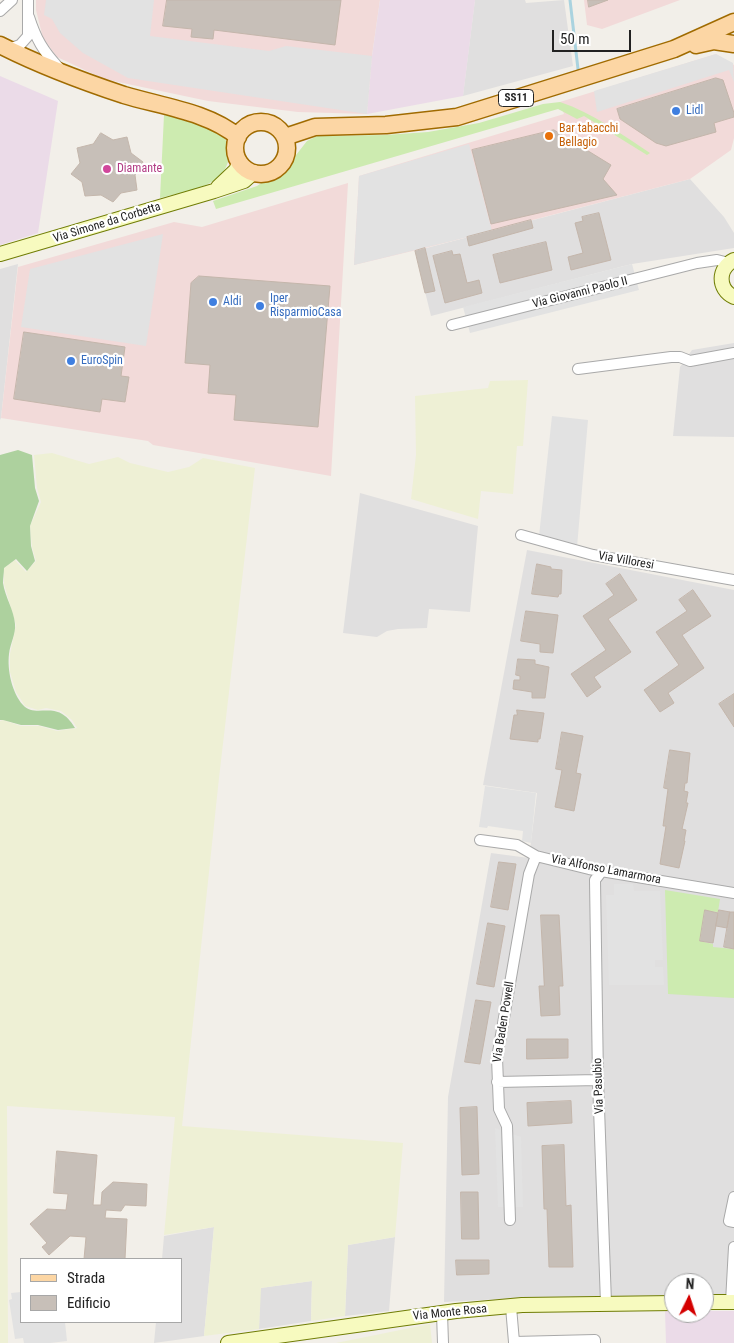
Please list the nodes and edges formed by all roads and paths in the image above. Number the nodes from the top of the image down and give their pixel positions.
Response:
1 (12, 0) edge
2 (28, 0) edge
3 (0, 10) edge
4 (29, 17) junction
5 (734, 22) edge
6 (734, 44) edge
7 (4, 47) edge
8 (674, 49) junction
9 (62, 73) junction
10 (238, 137) junction
11 (285, 138) junction
12 (240, 162) junction
13 (254, 172) junction
14 (214, 191) junction
15 (0, 254) edge
16 (707, 261) junction
17 (732, 261) edge
18 (721, 275) junction
19 (734, 297) edge
20 (452, 325) dead end
21 (734, 353) edge
22 (578, 369) dead end
23 (521, 535) dead end
24 (734, 580) edge
25 (480, 840) dead end
26 (536, 856) junction
27 (602, 871) junction
28 (734, 893) edge
29 (598, 1080) junction
30 (498, 1082) junction
31 (734, 1197) edge
32 (510, 1220) dead end
33 (734, 1222) edge
34 (734, 1247) edge
35 (714, 1302) edge
36 (733, 1302) edge
37 (606, 1303) junction
38 (664, 1303) edge
39 (511, 1307) junction
40 (442, 1313) junction
41 (228, 1343) edge
42 (443, 1343) edge
43 (595, 1343) edge

1 - 3 street
2 - 4 street
4 - 7 street
4 - 9 street
5 - 8 main road
6 - 8 main road
7 - 9 main road
8 - 11 main road, SS11
9 - 10 main road
10 - 11 main road
10 - 12 main road
11 - 13 main road
12 - 13 main road
12 - 14 street, Via Simone da Corbetta
13 - 14 street, Via Simone da Corbetta
14 - 15 street, Via Simone da Corbetta
16 - 17 street, Via Giovanni Paolo II
16 - 18 street
16 - 20 street, Via Giovanni Paolo II
17 - 18 street
18 - 19 street
21 - 22 street
23 - 24 street, Via Villoresi
25 - 26 street, Via Alfonso Lamarmora
26 - 27 street, Via Alfonso Lamarmora
26 - 30 street, Via Baden Powell
27 - 28 street, Via Alfonso Lamarmora
27 - 29 street, Via Pasubio
29 - 30 street
29 - 37 street, Via Pasubio
30 - 32 street, Via Baden Powell
31 - 33 street
34 - 36 street
35 - 36 street
37 - 38 street, Via Monte Rosa
37 - 39 street, Via Monte Rosa
39 - 40 street, Via Monte Rosa
39 - 43 street
40 - 41 street, Via Monte Rosa
40 - 42 street

